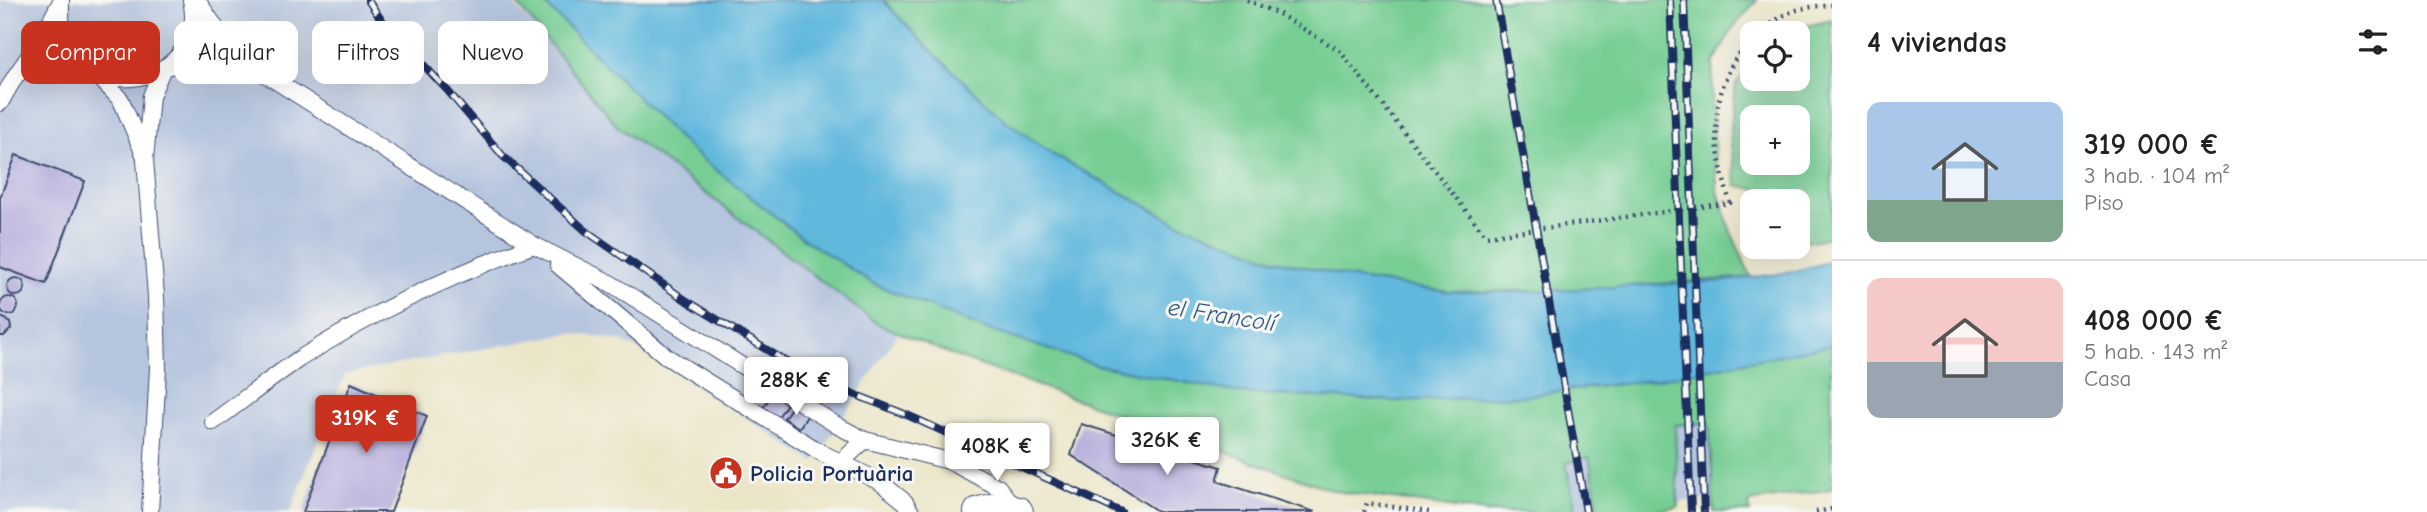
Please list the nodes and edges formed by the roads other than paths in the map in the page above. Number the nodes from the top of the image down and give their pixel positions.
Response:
1 (61, 0) edge
2 (191, 0) edge
3 (197, 0) edge
4 (60, 21) edge
5 (211, 21) edge
6 (174, 65) edge
7 (163, 68) junction
8 (160, 69) edge
9 (21, 72) edge
10 (16, 75) junction
11 (106, 84) edge
12 (281, 84) edge
13 (0, 103) edge
14 (145, 160) junction
15 (534, 245) junction
16 (213, 422) dead end
17 (865, 440) junction
18 (841, 462) junction
19 (150, 512) edge
20 (911, 512) edge
21 (979, 512) edge
22 (1018, 512) edge

1 - 4 lane
1 - 10 lane
2 - 7 lane
3 - 5 lane
6 - 7 lane
7 - 8 lane
7 - 14 lane
9 - 10 lane
10 - 13 lane
11 - 14 lane
12 - 15 lane
14 - 19 lane
15 - 16 lane
15 - 17 lane
15 - 18 lane
17 - 18 lane
17 - 22 lane
18 - 20 lane
21 - 22 street

